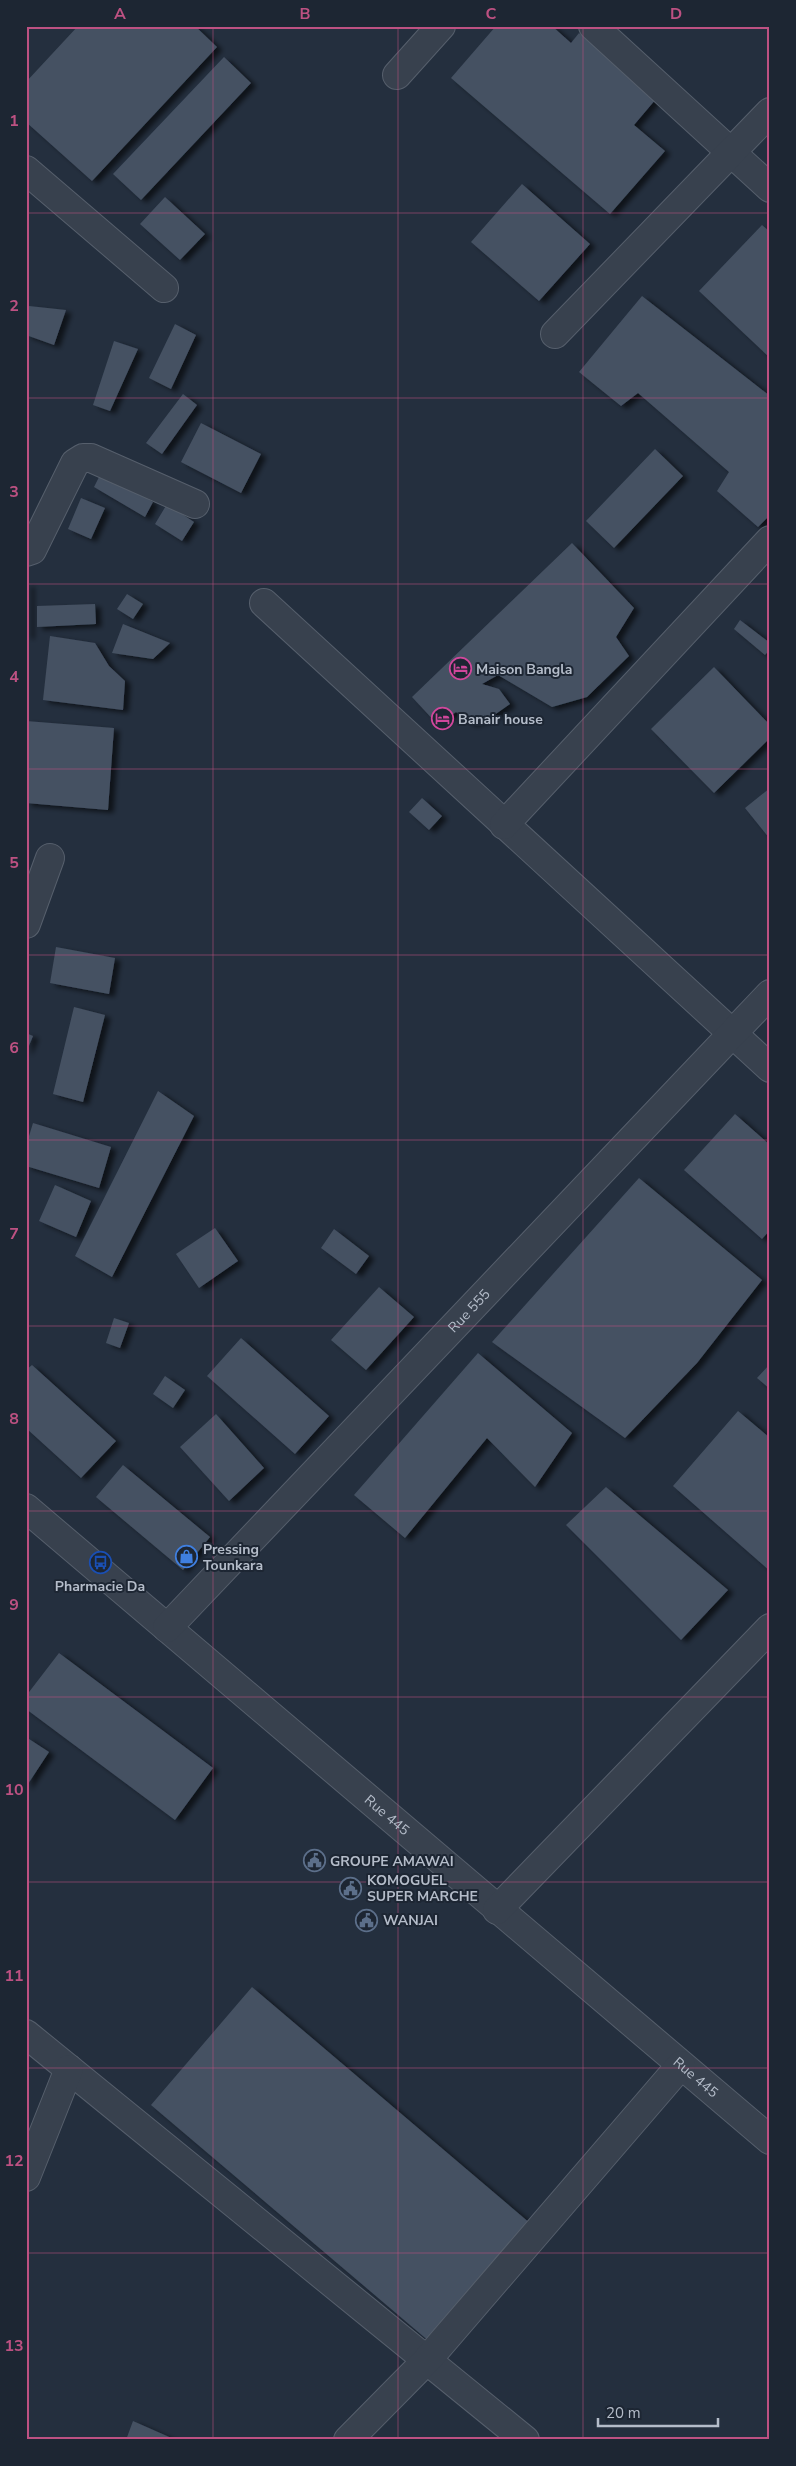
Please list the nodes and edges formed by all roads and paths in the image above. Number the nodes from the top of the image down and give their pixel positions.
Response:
1 (441, 26) edge
2 (593, 26) edge
3 (396, 75) dead end
4 (770, 112) edge
5 (730, 152) junction
6 (26, 170) edge
7 (770, 188) edge
8 (164, 288) dead end
9 (555, 334) dead end
10 (195, 504) dead end
11 (770, 540) edge
12 (26, 552) edge
13 (264, 603) dead end
14 (504, 825) junction
15 (50, 858) dead end
16 (26, 924) edge
17 (770, 994) edge
18 (732, 1034) junction
19 (770, 1068) edge
20 (26, 1508) edge
21 (167, 1628) junction
22 (770, 1628) edge
23 (498, 1910) junction
24 (26, 2034) edge
25 (682, 2065) junction
26 (69, 2069) junction
27 (770, 2140) edge
28 (26, 2177) edge
29 (427, 2360) junction
30 (348, 2440) edge
31 (525, 2440) edge

1 - 3 street
2 - 5 street
4 - 5 street
5 - 7 street
5 - 9 street
6 - 8 street
10 - 12 street
11 - 14 street
13 - 14 street
14 - 18 street
15 - 16 street
17 - 18 street, Rue 555
18 - 19 street
18 - 21 street, Rue 555
20 - 21 street, Rue 445
21 - 23 street, Rue 445
22 - 23 street
23 - 25 street, Rue 445
24 - 26 street
25 - 27 street, Rue 445
25 - 29 street
26 - 28 street
26 - 29 street
29 - 30 street
29 - 31 street

